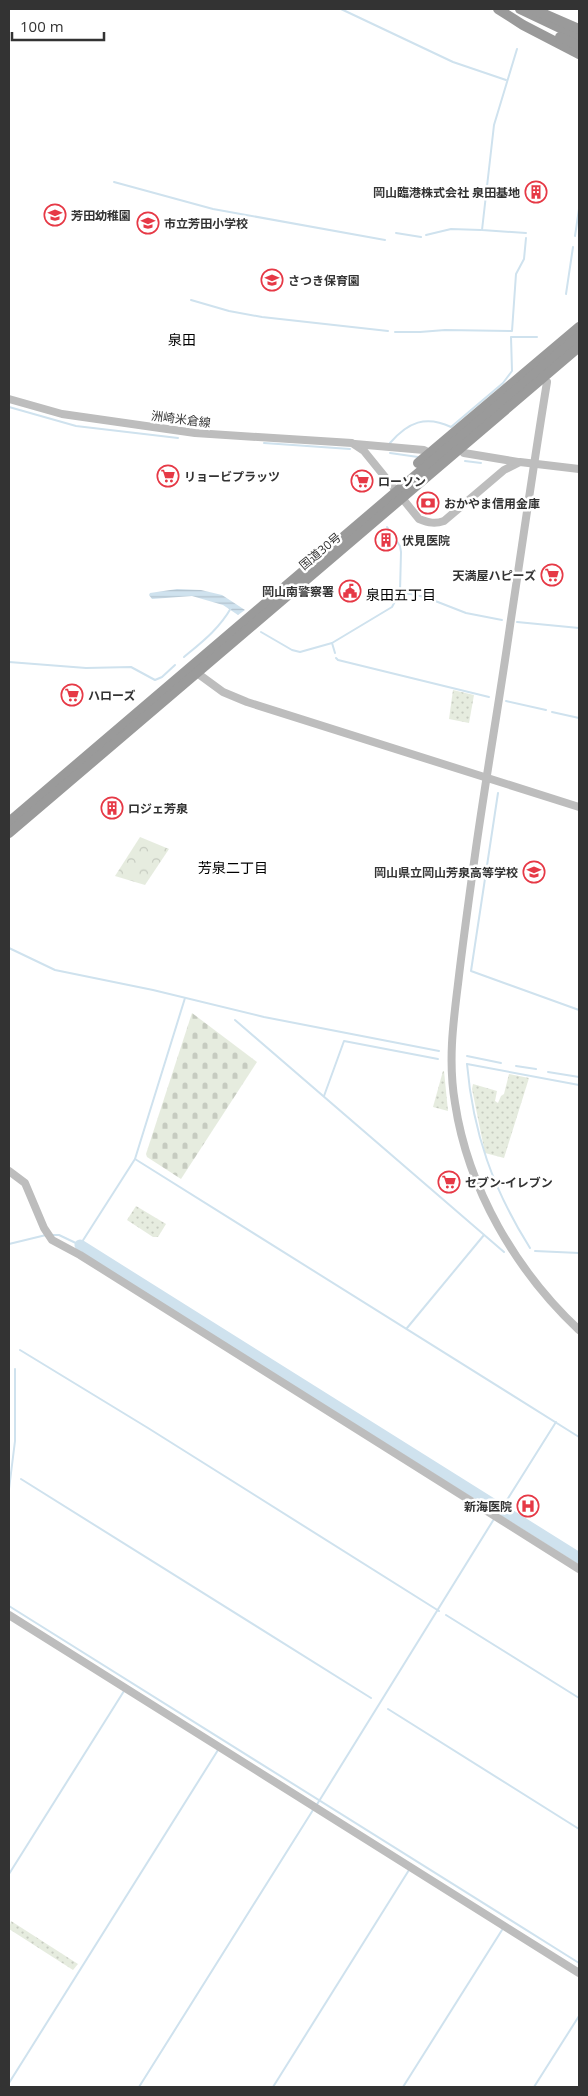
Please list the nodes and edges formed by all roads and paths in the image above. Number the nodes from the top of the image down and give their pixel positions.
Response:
1 (500, 9) edge
2 (520, 9) edge
3 (533, 9) edge
4 (579, 28) edge
5 (579, 37) edge
6 (579, 46) edge
7 (579, 54) edge
8 (579, 327) edge
9 (579, 336) edge
10 (579, 347) edge
11 (579, 356) edge
12 (547, 382) junction
13 (9, 399) edge
14 (465, 438) junction
15 (353, 444) junction
16 (430, 453) junction
17 (464, 453) junction
18 (520, 462) junction
19 (534, 464) junction
20 (579, 469) edge
21 (399, 494) junction
22 (197, 673) junction
23 (486, 779) junction
24 (579, 806) edge
25 (9, 822) edge
26 (9, 834) edge
27 (9, 1171) edge
28 (579, 1330) edge
29 (579, 1569) edge
30 (9, 1615) edge
31 (579, 1973) edge

1 - 6 highway
1 - 7 highway
2 - 5 highway
3 - 4 highway
8 - 16 highway
9 - 14 highway, 国道30号
10 - 14 highway, 国道30号
11 - 12 highway
12 - 17 highway
12 - 19 street
13 - 15 street, 洲崎米倉線
14 - 21 highway, 国道30号
15 - 16 street, 洲崎米倉線
15 - 21 street
16 - 21 highway
17 - 18 street
17 - 21 highway
18 - 19 street
18 - 21 street
19 - 20 street
19 - 23 street
21 - 22 highway, 国道30号
21 - 25 highway, 国道30号
22 - 23 street
22 - 26 highway, 国道30号
23 - 24 street
23 - 28 street
27 - 29 street
30 - 31 street

